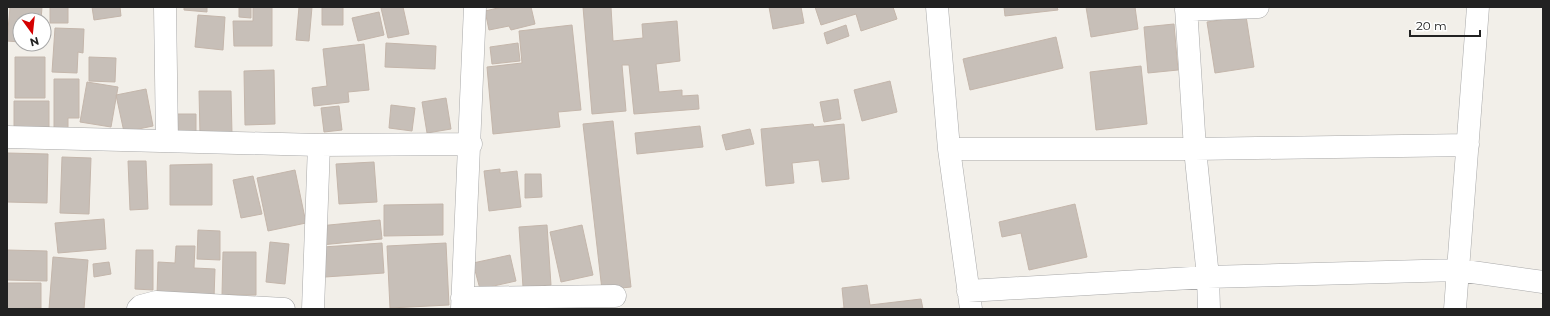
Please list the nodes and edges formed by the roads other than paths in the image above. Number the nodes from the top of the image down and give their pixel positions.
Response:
1 (164, 7) edge
2 (475, 7) edge
3 (937, 7) edge
4 (1258, 7) edge
5 (1478, 7) edge
6 (1186, 8) edge
7 (7, 137) edge
8 (167, 142) junction
9 (471, 144) junction
10 (319, 145) junction
11 (1468, 145) junction
12 (949, 149) junction
13 (1195, 149) junction
14 (1458, 270) junction
15 (1208, 277) junction
16 (1543, 282) edge
17 (614, 296) dead end
18 (970, 300) edge
19 (462, 304) edge
20 (138, 309) edge
21 (284, 309) edge
22 (313, 309) edge
23 (1209, 309) edge
24 (1455, 309) edge

1 - 8 street
2 - 9 street
3 - 12 street
4 - 6 street
5 - 11 street
6 - 13 street
7 - 8 street
8 - 10 street
9 - 10 street
9 - 19 street
10 - 22 street
11 - 13 street
11 - 14 street
12 - 13 street
12 - 18 street
13 - 15 street
14 - 15 street
14 - 16 street
14 - 24 street
15 - 18 street
15 - 23 street
17 - 19 street
20 - 21 street

